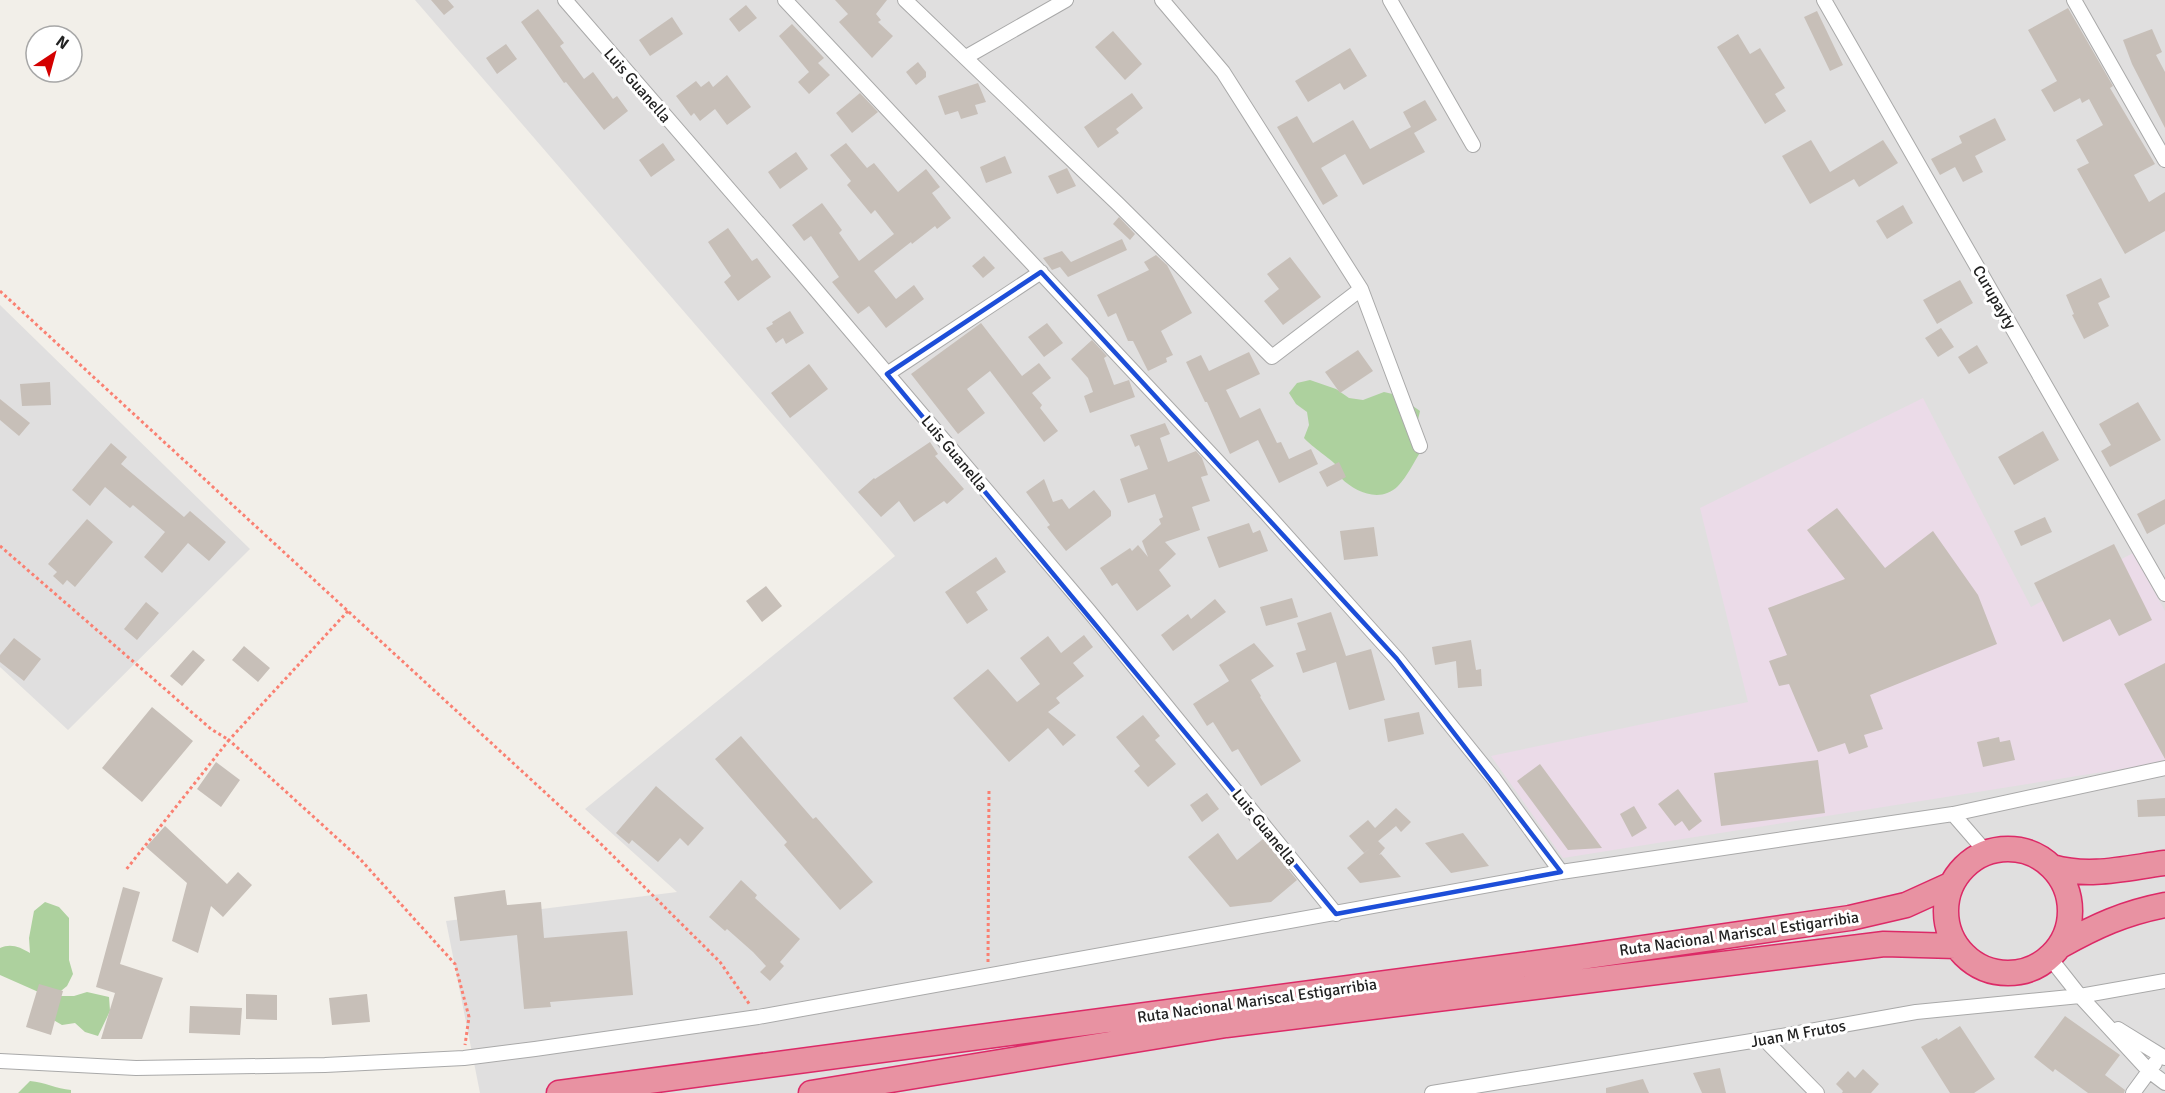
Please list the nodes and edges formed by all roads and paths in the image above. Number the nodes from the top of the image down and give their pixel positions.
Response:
1 (565, 0) edge
2 (785, 0) edge
3 (905, 0) edge
4 (1066, 0) edge
5 (1162, 0) edge
6 (1390, 0) edge
7 (1824, 0) edge
8 (2074, 0) edge
9 (966, 57) junction
10 (2160, 141) edge
11 (1473, 145) dead end
12 (2165, 160) edge
13 (1041, 272) junction
14 (1361, 289) junction
15 (0, 291) edge
16 (887, 374) junction
17 (1420, 446) dead end
18 (0, 546) edge
19 (2165, 594) edge
20 (348, 611) junction
21 (229, 740) junction
22 (2165, 768) edge
23 (989, 788) dead end
24 (1953, 814) junction
25 (1986, 852) junction
26 (2165, 863) edge
27 (2052, 867) junction
28 (125, 871) dead end
29 (1561, 872) junction
30 (1950, 885) junction
31 (2165, 905) edge
32 (1336, 914) junction
33 (1956, 946) junction
34 (2055, 952) junction
35 (988, 976) junction
36 (2165, 981) edge
37 (2080, 996) junction
38 (758, 1017) junction
39 (2105, 1022) junction
40 (1764, 1039) junction
41 (2163, 1056) edge
42 (464, 1059) junction
43 (0, 1061) edge
44 (2149, 1071) junction
45 (2165, 1083) edge
46 (559, 1093) edge
47 (811, 1093) edge
48 (1432, 1093) edge
49 (1817, 1093) edge
50 (2133, 1093) edge

1 - 16 street, Luis Guanella
2 - 13 street
3 - 9 street
4 - 9 street
5 - 14 street
6 - 11 street
7 - 19 street, Curupayty
8 - 10 street
9 - 14 street
10 - 12 street
13 - 16 street
13 - 29 street
14 - 17 street
15 - 20 path
16 - 32 street, Luis Guanella
18 - 21 path
20 - 21 path
20 - 38 path
21 - 28 path
21 - 42 path
22 - 24 street
23 - 35 path
24 - 25 street
24 - 29 street
25 - 27 highway
25 - 30 highway
26 - 27 highway
27 - 34 highway
29 - 32 street
30 - 33 highway
30 - 46 highway, Ruta Nacional Mariscal Estigarribia
31 - 34 highway
32 - 35 street
33 - 34 highway
33 - 47 highway, Ruta Nacional Mariscal Estigarribia
34 - 37 street
35 - 38 street
36 - 37 street, Juan M Frutos
37 - 39 street
37 - 40 street, Juan M Frutos
38 - 42 street
39 - 41 street
39 - 44 street
40 - 48 street, Juan M Frutos
40 - 49 street
41 - 44 street
42 - 43 street
44 - 45 street
44 - 50 street

